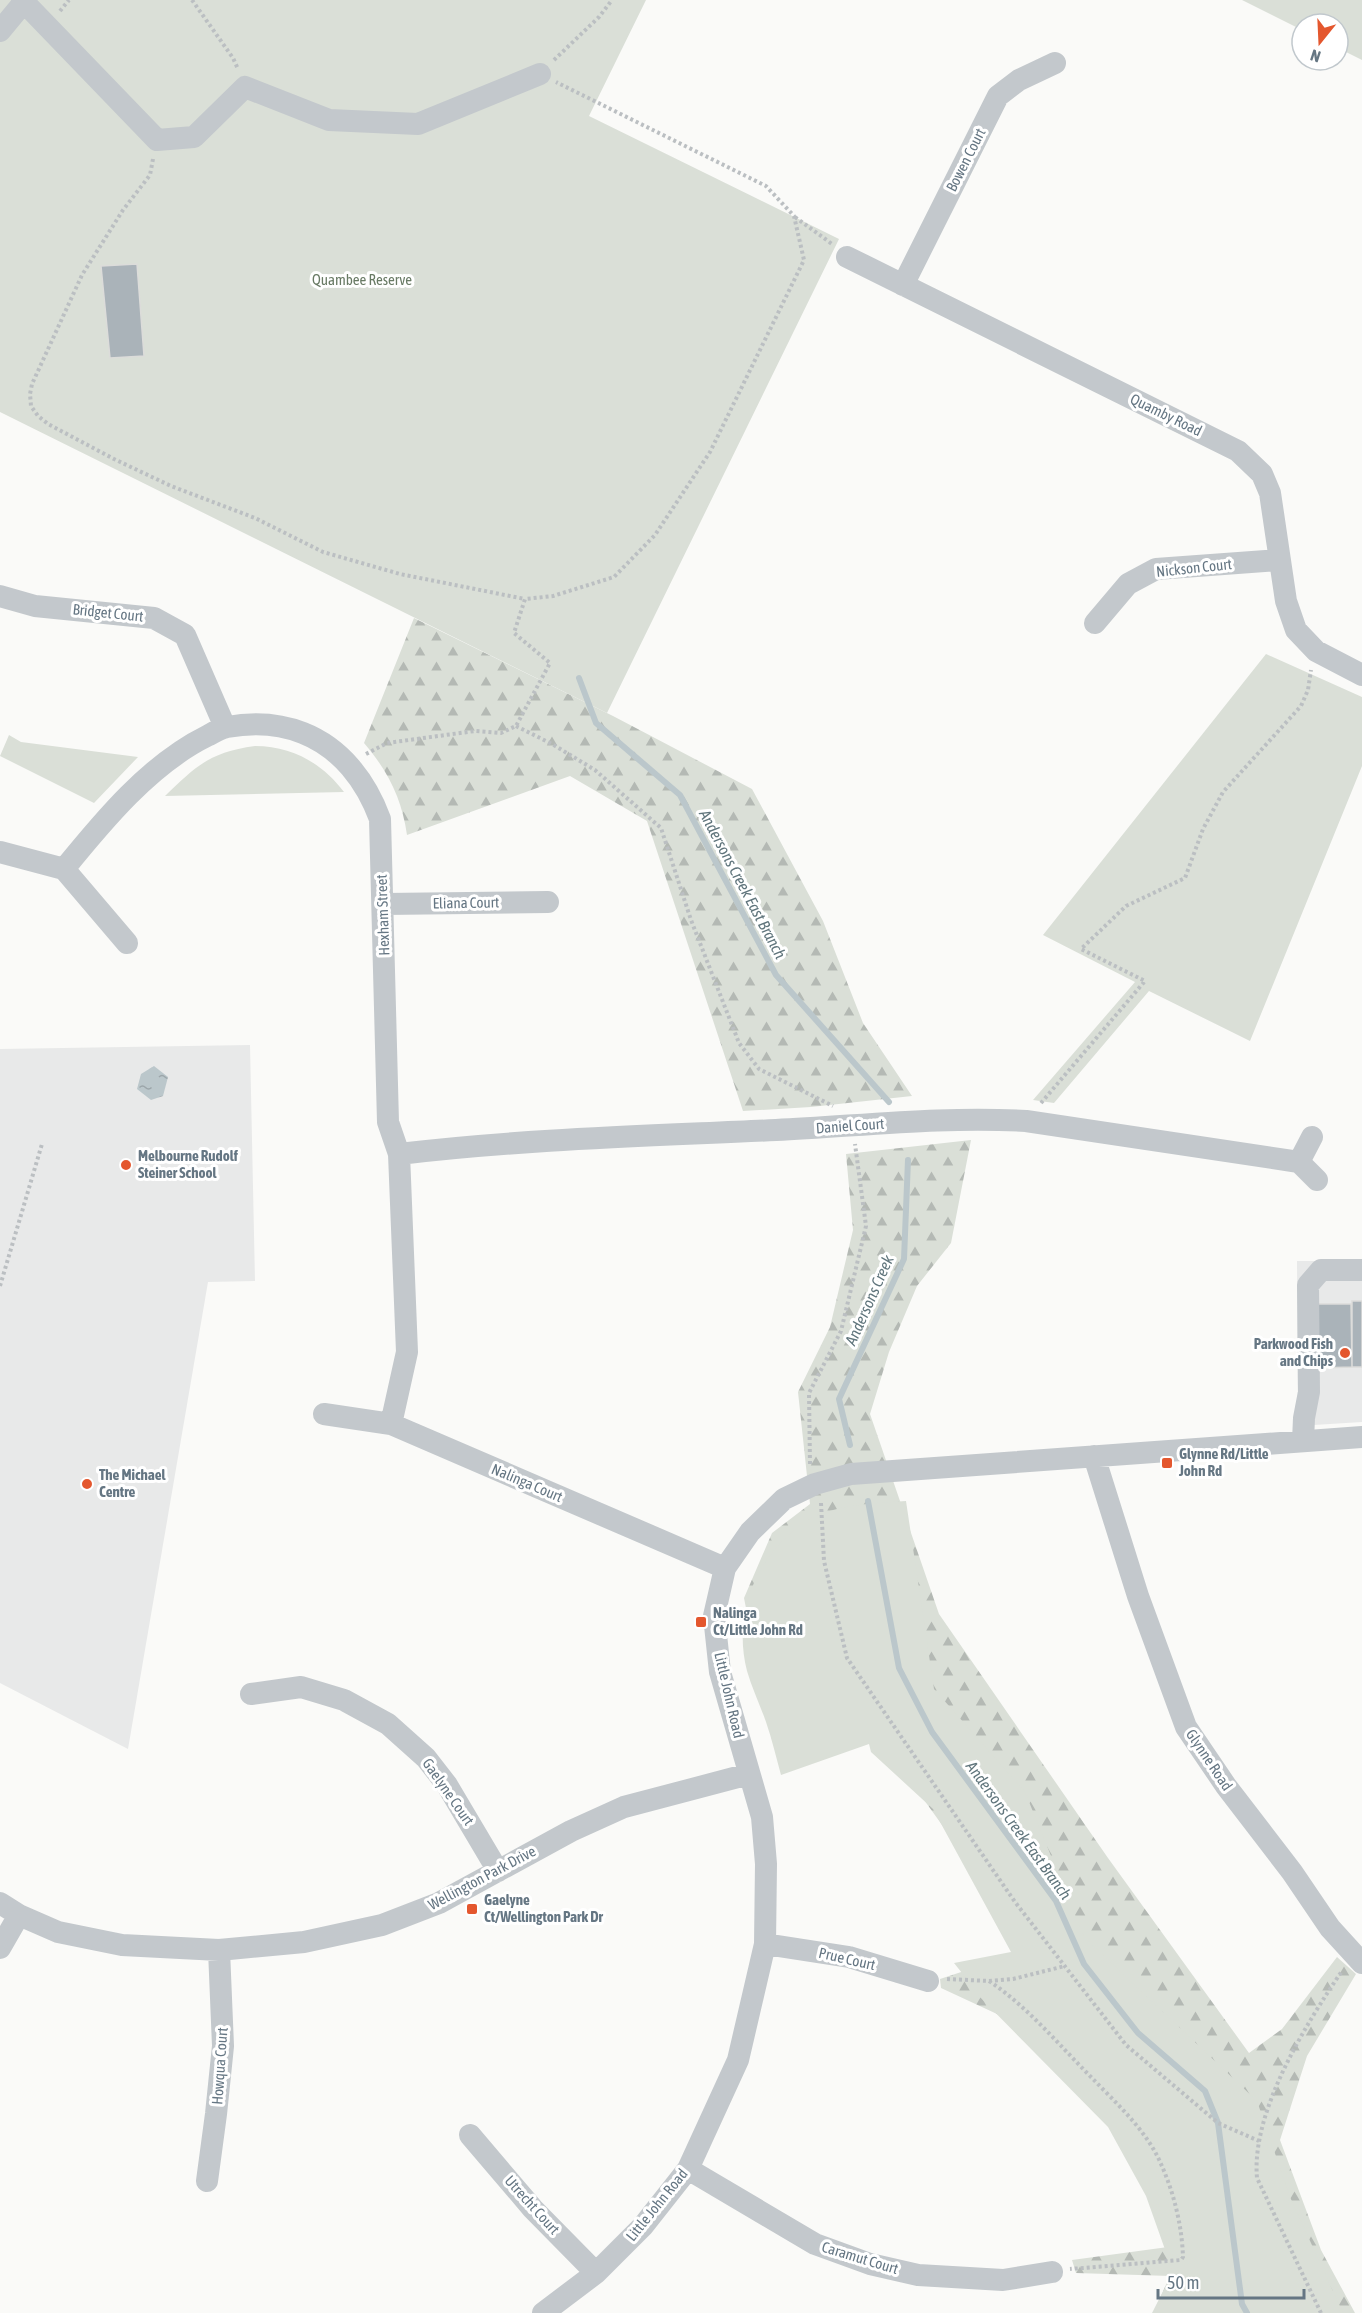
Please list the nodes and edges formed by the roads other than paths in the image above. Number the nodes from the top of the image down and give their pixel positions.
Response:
1 (23, 1) edge
2 (0, 32) edge
3 (1055, 63) dead end
4 (540, 74) road end
5 (847, 257) road end
6 (903, 285) junction
7 (1279, 560) junction
8 (0, 596) edge
9 (1095, 623) dead end
10 (1362, 675) edge
11 (225, 727) junction
12 (0, 852) edge
13 (64, 869) junction
14 (548, 902) dead end
15 (384, 904) junction
16 (127, 943) dead end
17 (1312, 1137) dead end
18 (399, 1154) junction
19 (1299, 1162) junction
20 (1317, 1180) dead end
21 (1362, 1270) edge
22 (324, 1414) dead end
23 (391, 1424) junction
24 (1362, 1437) edge
25 (1303, 1441) junction
26 (1094, 1456) junction
27 (725, 1568) junction
28 (251, 1694) dead end
29 (749, 1774) junction
30 (498, 1871) junction
31 (9, 1909) edge
32 (765, 1944) junction
33 (0, 1948) edge
34 (219, 1950) junction
35 (1357, 1959) edge
36 (928, 1981) road end
37 (470, 2135) dead end
38 (688, 2169) junction
39 (207, 2181) dead end
40 (1052, 2272) road end
41 (596, 2273) junction
42 (543, 2313) edge

1 - 2 street
1 - 4 street
3 - 6 street, Bowen Court
5 - 6 street, Quamby Road
6 - 7 street, Quamby Road
7 - 9 street, Nickson Court
7 - 10 street, Quamby Road
8 - 11 street, Bridget Court
11 - 13 street, Hexham Street
11 - 15 street, Hexham Street
12 - 13 street
13 - 16 street
14 - 15 street, Eliana Court
15 - 18 street, Hexham Street
17 - 19 street
18 - 19 street, Daniel Court
18 - 23 street, Hexham Street
19 - 20 street
21 - 25 street
22 - 23 street, Nalinga Court
23 - 27 street, Nalinga Court
24 - 25 street, Little John Road
25 - 26 street, Little John Road
26 - 27 street, Little John Road
26 - 35 street, Glynne Road
27 - 29 street, Little John Road
28 - 30 street, Gaelyne Court
29 - 30 street, Wellington Park Drive
29 - 32 street, Little John Road
30 - 34 street, Wellington Park Drive
31 - 33 street
31 - 34 street, Wellington Park Drive
32 - 36 street, Prue Court
32 - 38 street, Little John Road
34 - 39 street, Howqua Court
37 - 41 street, Utrecht Court
38 - 40 street, Caramut Court
38 - 41 street, Little John Road
41 - 42 street, Little John Road

